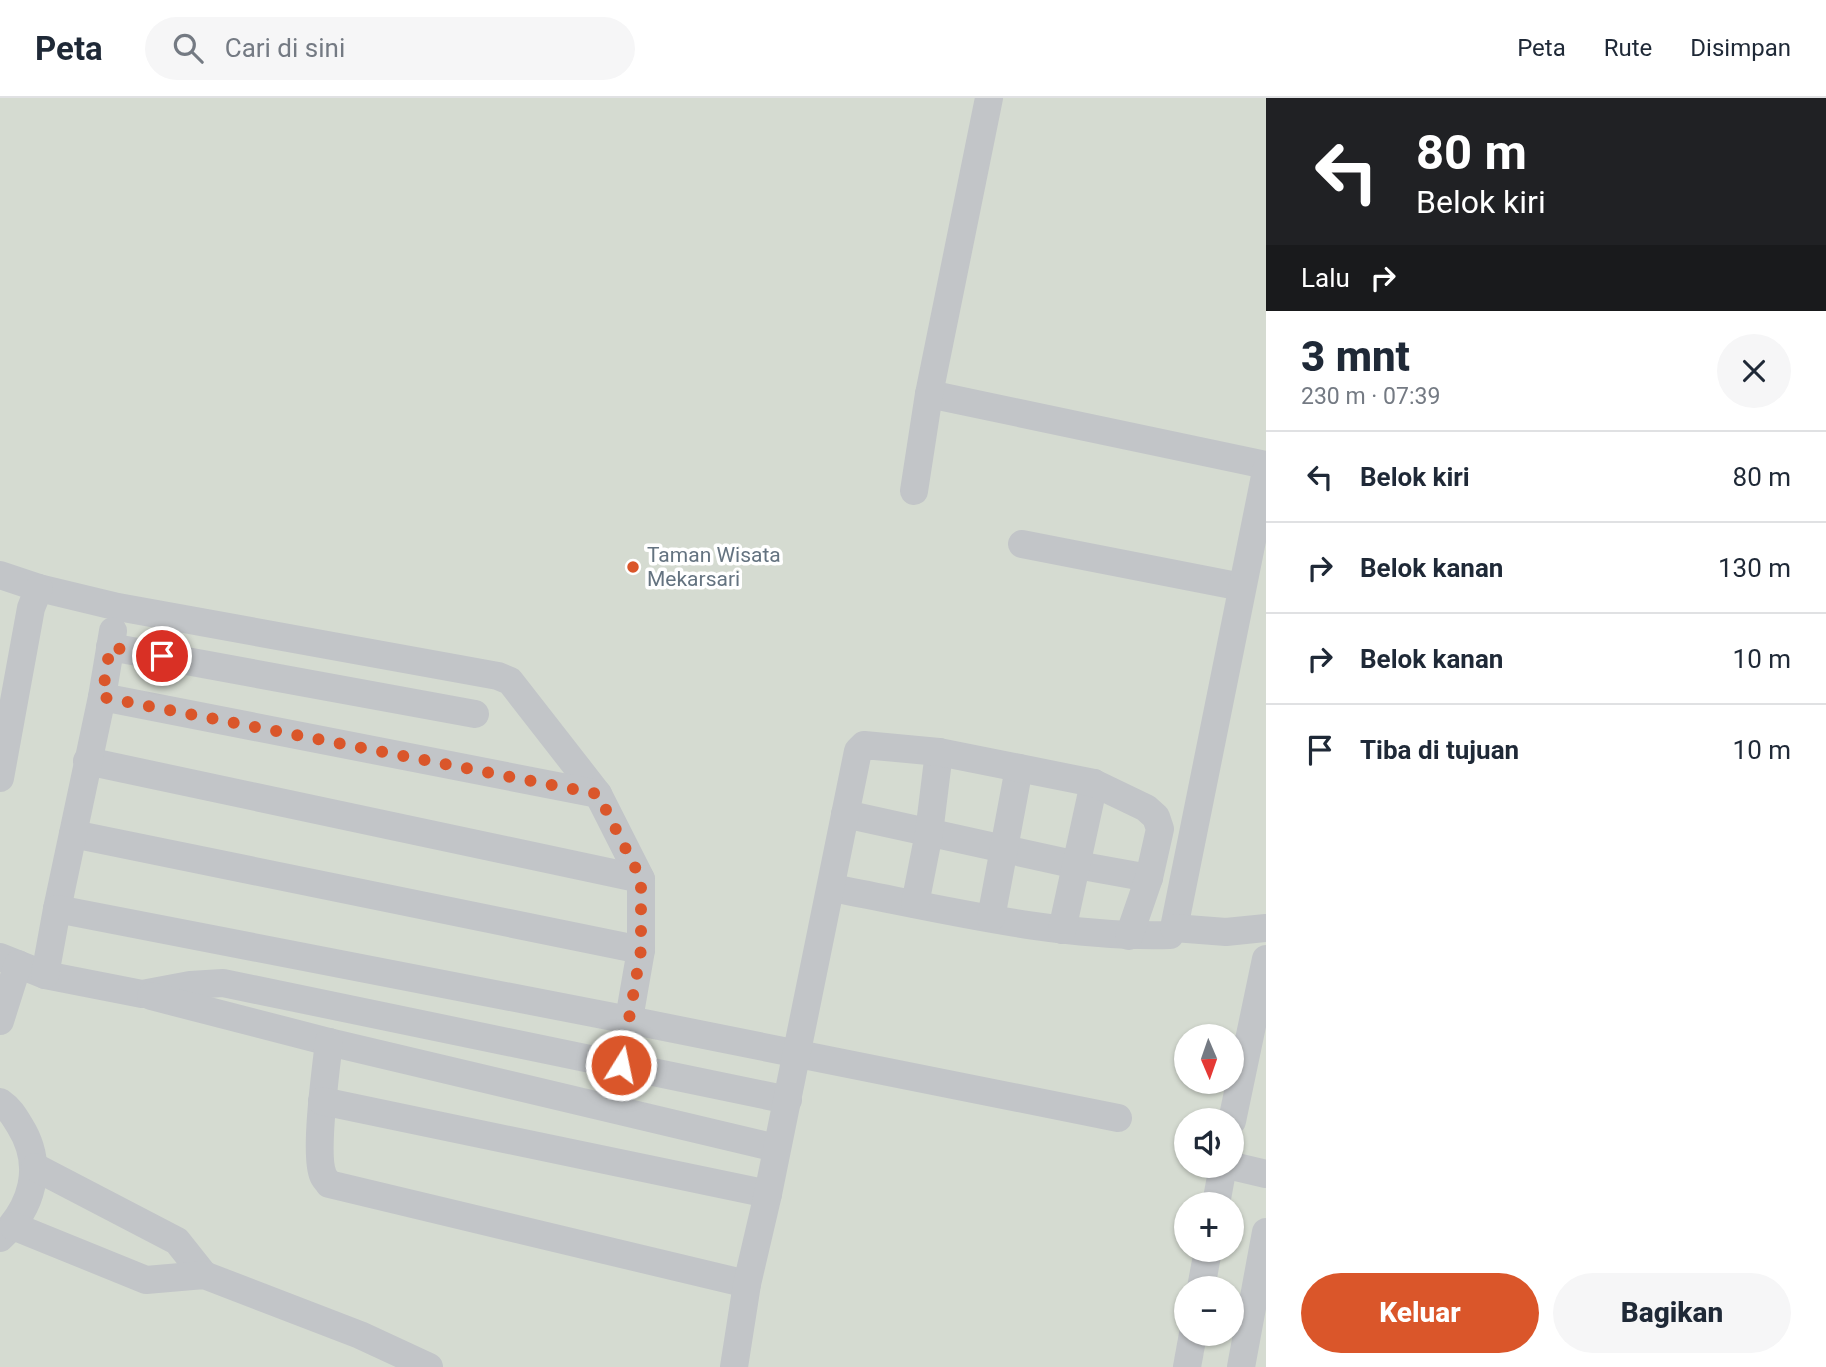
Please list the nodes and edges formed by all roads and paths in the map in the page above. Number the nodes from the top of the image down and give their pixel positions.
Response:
1 (989, 98) edge
2 (929, 394) junction
3 (1266, 465) edge
4 (1266, 471) edge
5 (914, 491) dead end
6 (1022, 544) dead end
7 (0, 575) edge
8 (1242, 587) junction
9 (39, 588) junction
10 (118, 607) junction
11 (110, 647) junction
12 (102, 697) junction
13 (475, 714) dead end
14 (939, 752) junction
15 (87, 761) junction
16 (1019, 768) junction
17 (0, 778) edge
18 (1094, 783) junction
19 (598, 794) junction
20 (845, 814) junction
21 (929, 833) junction
22 (73, 834) junction
23 (1005, 849) junction
24 (1077, 865) junction
25 (1149, 878) junction
26 (641, 879) junction
27 (832, 888) junction
28 (915, 904) junction
29 (57, 909) junction
30 (991, 918) junction
31 (1174, 928) junction
32 (1266, 928) edge
33 (1062, 930) junction
34 (1129, 936) junction
35 (641, 950) junction
36 (1266, 959) edge
37 (9, 961) edge
38 (45, 975) junction
39 (142, 994) junction
40 (629, 1020) junction
41 (0, 1021) edge
42 (329, 1042) junction
43 (796, 1054) junction
44 (621, 1065) junction
45 (788, 1100) junction
46 (0, 1101) edge
47 (322, 1101) junction
48 (1235, 1108) edge
49 (1118, 1118) dead end
50 (776, 1148) junction
51 (34, 1167) junction
52 (1244, 1169) edge
53 (1266, 1174) edge
54 (768, 1194) junction
55 (7, 1232) edge
56 (1266, 1232) edge
57 (204, 1275) junction
58 (747, 1284) junction
59 (1191, 1346) edge
60 (429, 1367) edge
61 (734, 1367) edge
62 (1187, 1367) edge
63 (1241, 1367) edge

1 - 2 lane
2 - 3 lane
2 - 5 lane
4 - 8 lane
6 - 8 lane
7 - 9 lane
8 - 31 lane
9 - 10 lane
9 - 17 lane
10 - 11 lane
10 - 19 lane
11 - 12 lane
11 - 13 lane
12 - 15 lane
12 - 19 lane
14 - 16 lane
14 - 20 lane
14 - 21 lane
15 - 22 lane
15 - 26 lane
16 - 18 lane
16 - 23 lane
18 - 24 lane
18 - 25 lane
19 - 26 lane
20 - 21 lane
20 - 27 lane
21 - 23 lane
21 - 28 lane
22 - 29 lane
22 - 35 lane
23 - 24 lane
23 - 30 lane
24 - 25 lane
24 - 33 lane
25 - 34 lane
26 - 35 lane
27 - 28 lane
27 - 43 lane
28 - 30 lane
29 - 38 lane
29 - 40 lane
30 - 33 lane
31 - 32 lane
31 - 34 lane
33 - 34 lane
35 - 40 lane
36 - 48 lane
37 - 38 lane
37 - 41 lane
38 - 39 lane
39 - 42 lane
39 - 44 lane
40 - 43 lane
40 - 44 lane
42 - 47 lane
42 - 50 lane
43 - 45 lane
43 - 49 lane
44 - 45 lane
45 - 50 lane
46 - 51 lane
47 - 54 lane
47 - 58 lane
50 - 54 lane
51 - 55 lane
51 - 57 lane
52 - 53 lane
54 - 58 lane
55 - 57 lane
56 - 63 lane
57 - 60 lane
58 - 61 lane
59 - 62 lane

